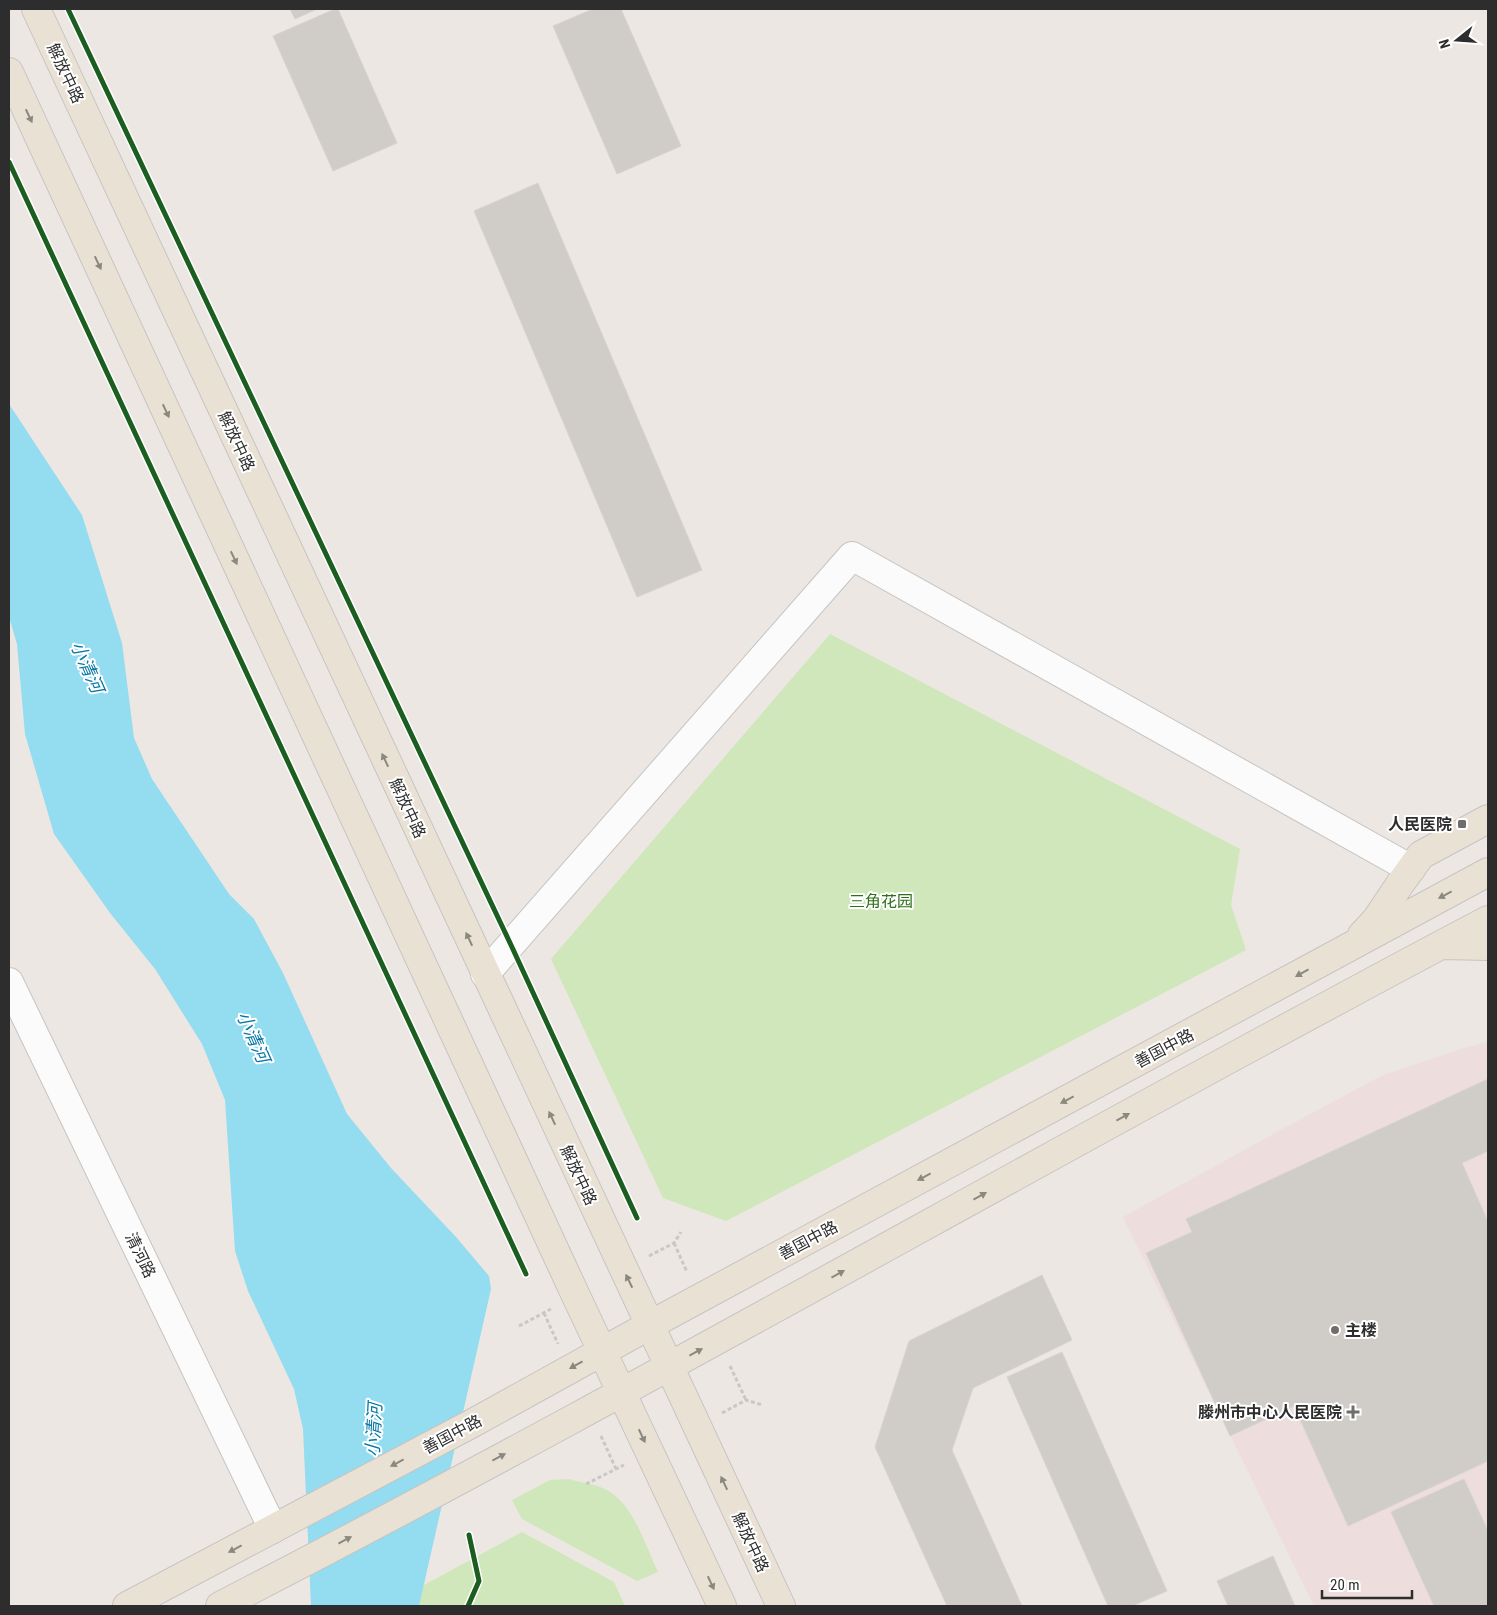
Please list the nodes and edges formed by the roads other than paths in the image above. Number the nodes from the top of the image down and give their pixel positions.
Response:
1 (36, 9) edge
2 (9, 72) edge
3 (1488, 819) edge
4 (1411, 869) junction
5 (1488, 872) edge
6 (1488, 920) edge
7 (1353, 945) junction
8 (1440, 945) junction
9 (1488, 946) edge
10 (485, 974) junction
11 (9, 982) edge
12 (650, 1325) junction
13 (602, 1351) junction
14 (670, 1366) junction
15 (622, 1392) junction
16 (283, 1523) junction
17 (258, 1596) edge
18 (127, 1606) edge
19 (220, 1606) edge
20 (722, 1606) edge
21 (781, 1606) edge

10 -> 1 main road, 解放中路
2 -> 13 main road
3 - 4 main road
4 - 7 main road
4 - 10 street
5 -> 7 main road, 善国中路
6 - 8 main road
7 -> 12 main road, 善国中路
8 - 9 main road
14 -> 8 main road
12 -> 10 main road, 解放中路
11 - 16 street, 清河路
12 - 13 main road, 善国中路
12 - 14 main road, 解放中路
13 - 15 main road
13 -> 16 main road, 善国中路
14 - 15 main road
21 -> 14 main road, 解放中路
17 -> 15 main road
15 -> 20 main road
16 -> 18 main road, 善国中路
17 - 19 main road

